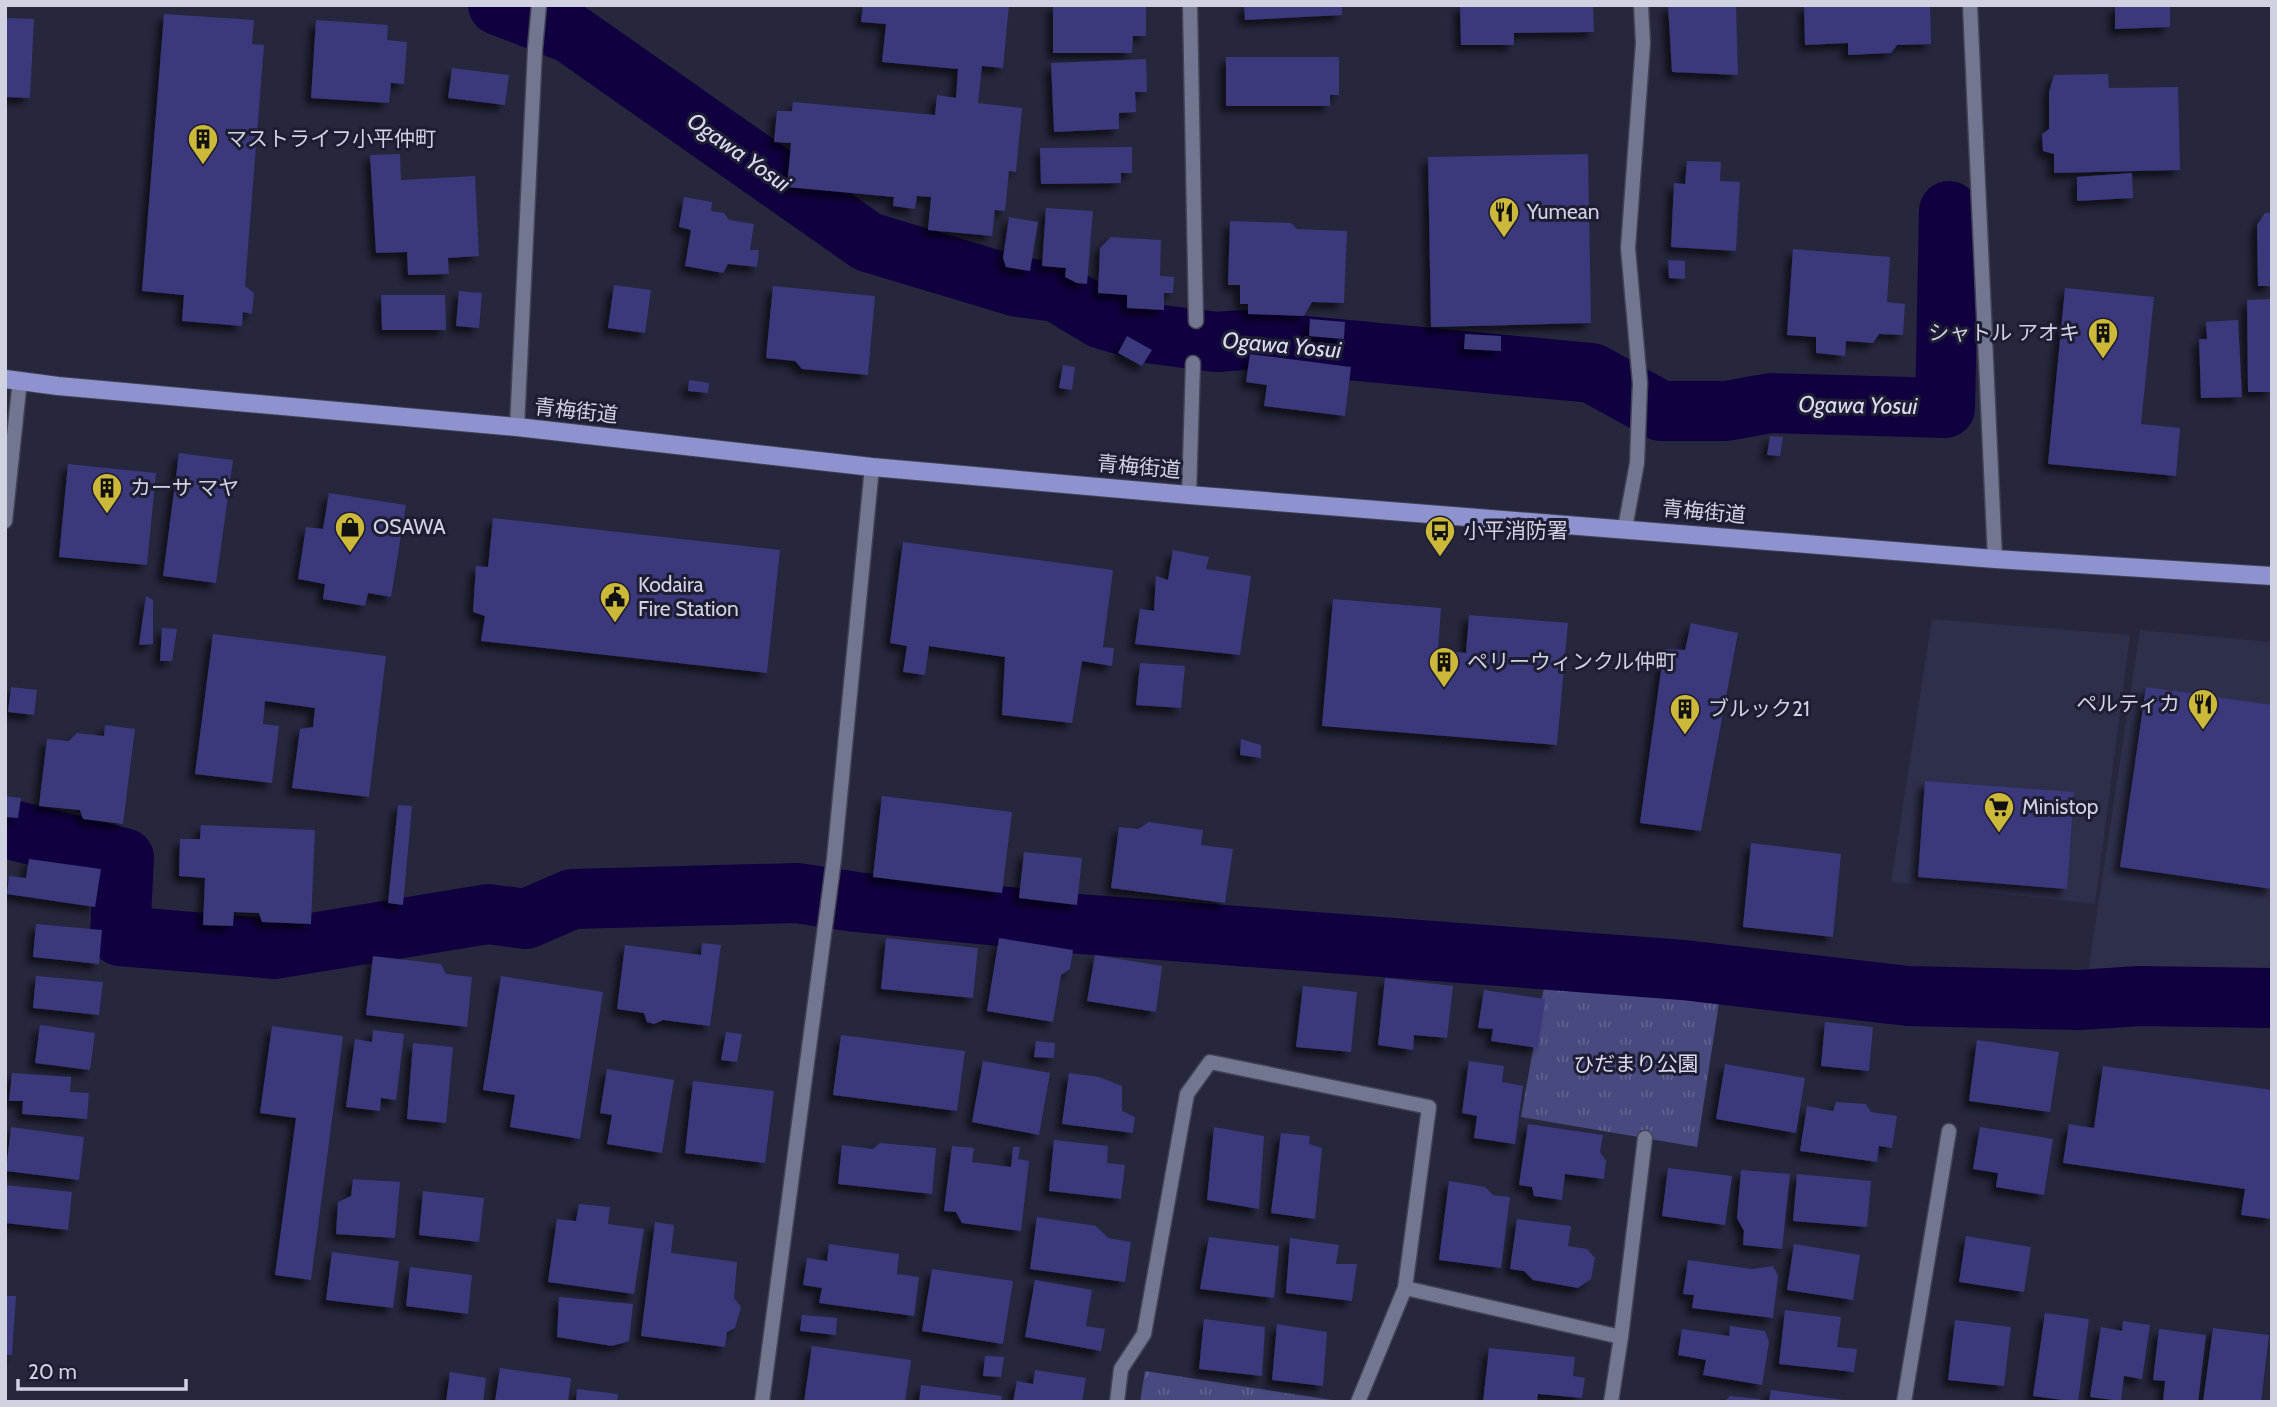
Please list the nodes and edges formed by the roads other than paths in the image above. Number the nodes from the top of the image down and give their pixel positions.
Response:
1 (539, 5) edge
2 (1190, 5) edge
3 (1641, 5) edge
4 (1970, 5) edge
5 (1196, 321) dead end
6 (1193, 363) dead end
7 (13, 380) edge
8 (517, 427) junction
9 (872, 467) junction
10 (1189, 495) junction
11 (5, 521) edge
12 (1625, 528) junction
13 (1995, 559) junction
14 (2272, 576) edge
15 (1950, 1131) dead end
16 (1645, 1138) dead end
17 (1405, 1288) junction
18 (1622, 1337) junction
19 (762, 1402) edge
20 (1117, 1402) edge
21 (1358, 1402) edge
22 (1611, 1402) edge
23 (1904, 1402) edge

1 - 8 street
2 - 5 street
3 - 12 street
4 - 13 street
6 - 10 street
7 - 8 main road, 青梅街道
7 - 11 street
8 - 9 main road, 青梅街道
9 - 10 main road, 青梅街道
9 - 19 street
10 - 12 main road, 青梅街道
12 - 13 main road, 青梅街道
13 - 14 main road, 青梅街道
15 - 23 street
16 - 18 street
17 - 18 street
17 - 20 street
17 - 21 street
18 - 22 street

